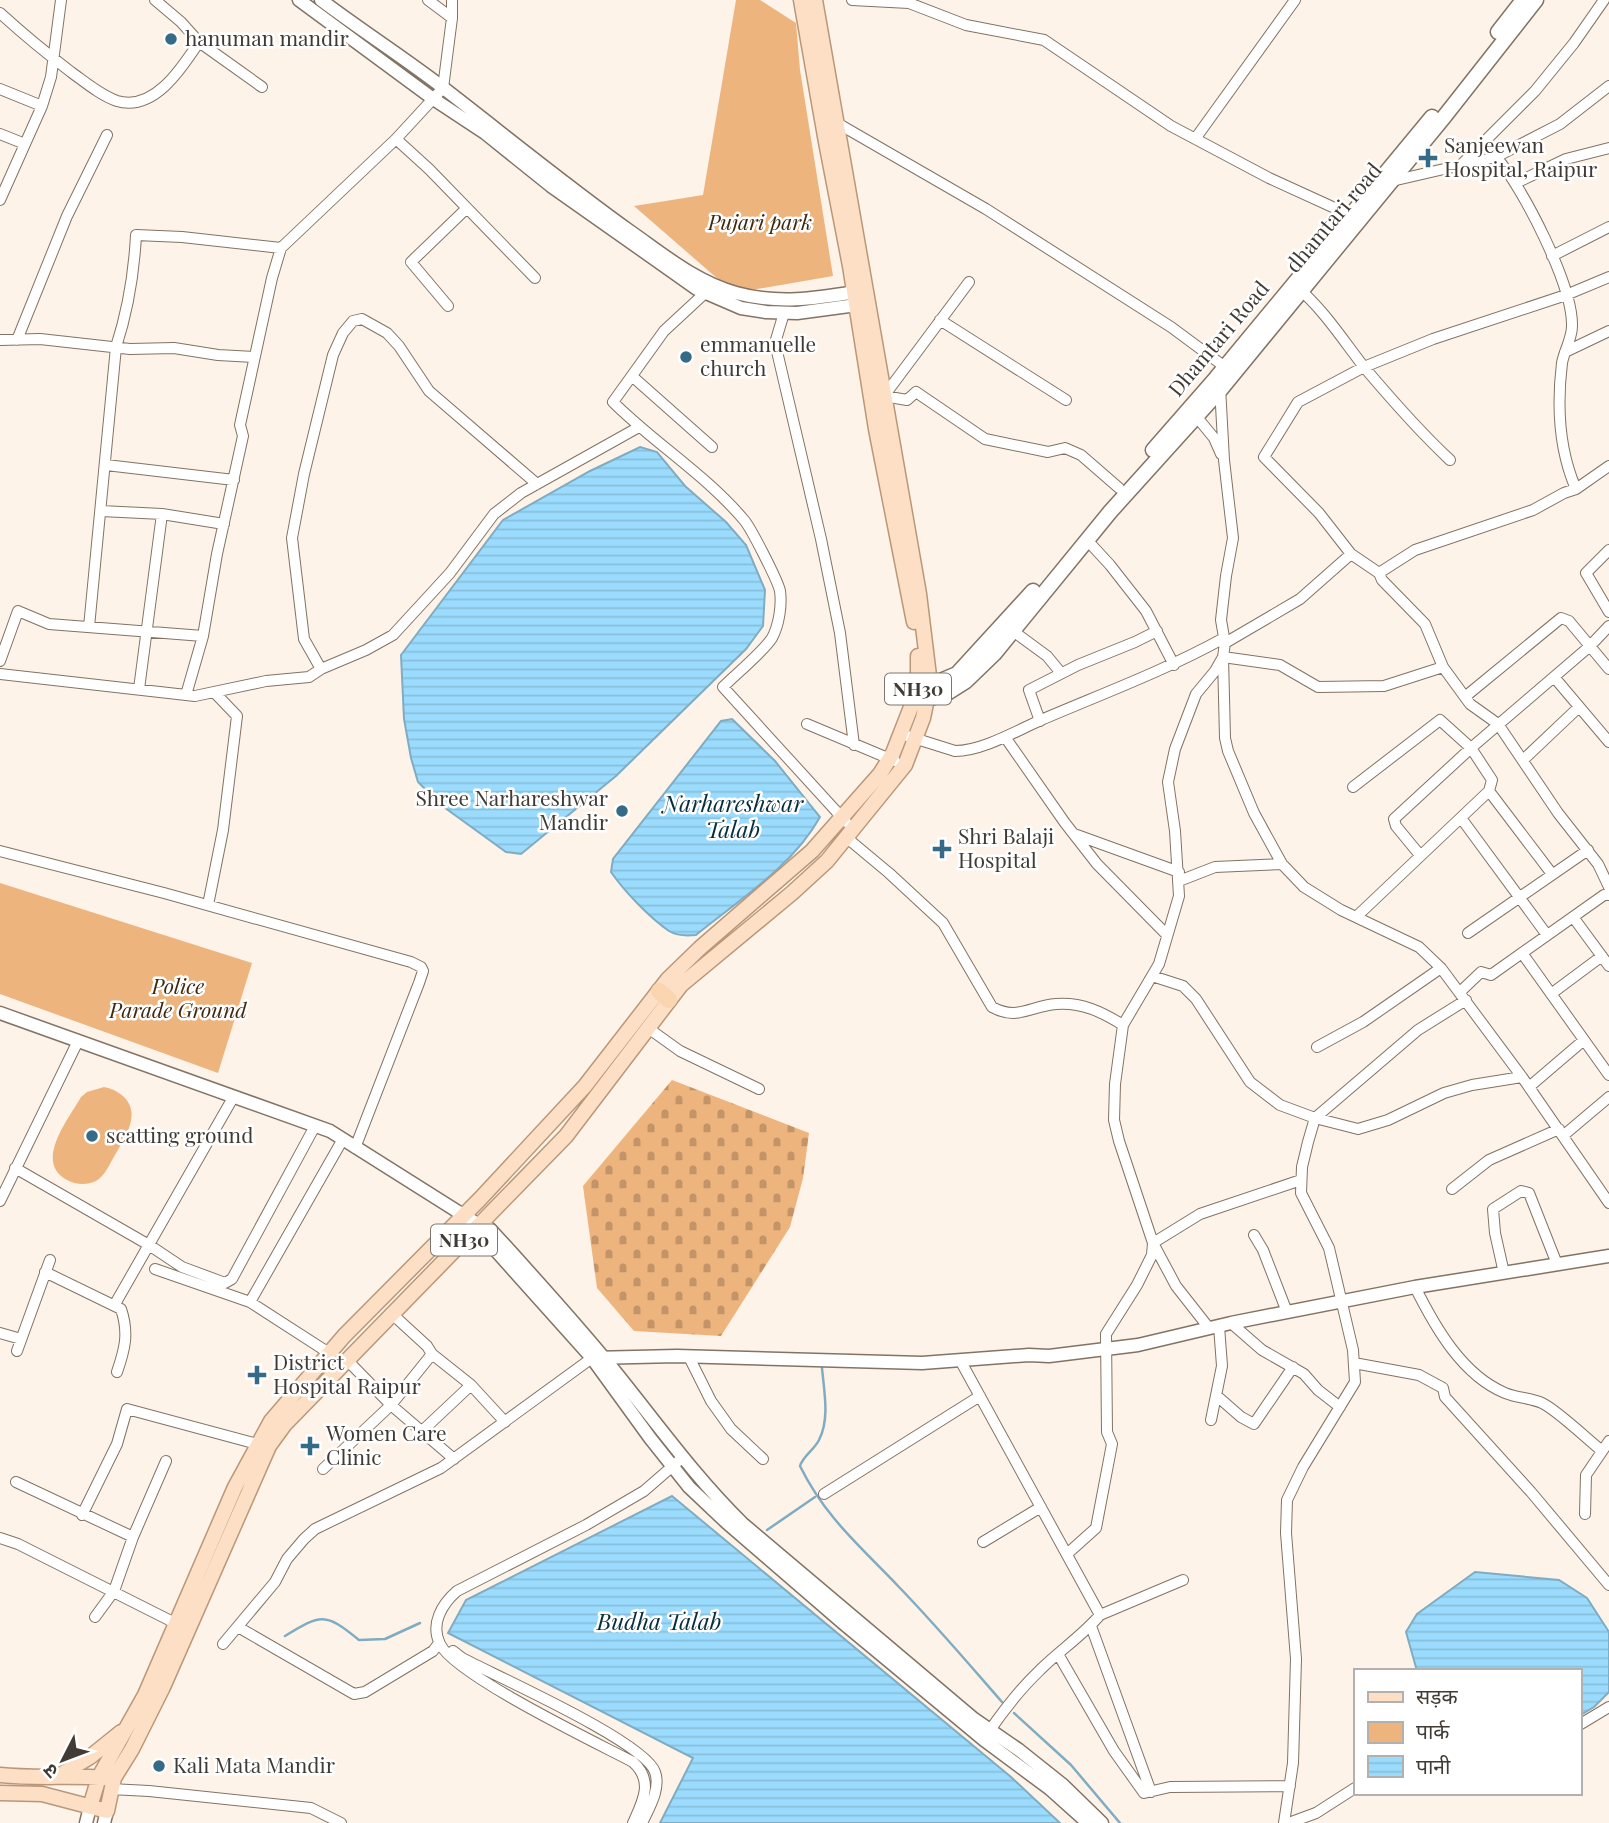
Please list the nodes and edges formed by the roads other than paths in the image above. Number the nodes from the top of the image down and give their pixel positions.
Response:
1 (61, 0) edge
2 (155, 0) edge
3 (299, 0) edge
4 (321, 0) edge
5 (428, 0) edge
6 (452, 0) edge
7 (801, 0) edge
8 (814, 0) edge
9 (852, 0) edge
10 (1295, 0) edge
11 (1523, 0) edge
12 (1536, 0) edge
13 (1604, 0) edge
14 (0, 13) edge
15 (452, 18) junction
16 (198, 42) junction
17 (54, 60) junction
18 (1609, 86) edge
19 (262, 87) dead end
20 (443, 88) junction
21 (0, 89) edge
22 (432, 98) junction
23 (42, 106) junction
24 (837, 123) junction
25 (0, 134) edge
26 (107, 135) dead end
27 (396, 139) junction
28 (1195, 139) junction
29 (25, 144) junction
30 (1609, 148) edge
31 (1496, 157) junction
32 (1460, 165) junction
33 (1388, 178) junction
34 (1516, 183) junction
35 (4, 184) edge
36 (0, 200) edge
37 (467, 208) junction
38 (1350, 215) junction
39 (1609, 227) edge
40 (281, 248) junction
41 (1552, 256) junction
42 (1609, 277) edge
43 (535, 278) dead end
44 (969, 282) dead end
45 (1297, 287) junction
46 (705, 293) junction
47 (1566, 295) junction
48 (861, 298) junction
49 (448, 306) dead end
50 (784, 313) junction
51 (940, 320) junction
52 (1609, 331) edge
53 (0, 340) edge
54 (17, 340) junction
55 (116, 347) junction
56 (1565, 352) junction
57 (254, 357) junction
58 (1364, 367) junction
59 (632, 377) junction
60 (1221, 378) junction
61 (884, 396) junction
62 (1066, 400) dead end
63 (1196, 416) junction
64 (639, 428) junction
65 (712, 447) dead end
66 (1224, 460) junction
67 (1450, 460) dead end
68 (106, 465) junction
69 (1609, 466) edge
70 (234, 480) junction
71 (537, 484) junction
72 (1119, 488) junction
73 (1576, 489) junction
74 (101, 511) junction
75 (162, 514) junction
76 (224, 524) junction
77 (1087, 540) junction
78 (1609, 550) edge
79 (1351, 554) junction
80 (1378, 573) junction
81 (1609, 612) edge
82 (1609, 626) edge
83 (89, 627) junction
84 (1013, 631) junction
85 (1157, 631) junction
86 (146, 632) junction
87 (203, 636) junction
88 (1224, 641) junction
89 (1590, 646) junction
90 (1223, 657) junction
91 (0, 661) edge
92 (1174, 665) junction
93 (1443, 667) junction
94 (321, 669) junction
95 (1609, 669) edge
96 (1061, 673) junction
97 (0, 674) edge
98 (1554, 677) junction
99 (139, 689) junction
100 (923, 690) junction
101 (214, 692) junction
102 (186, 695) junction
103 (1466, 696) junction
104 (1580, 707) junction
105 (1040, 721) junction
106 (807, 724) dead end
107 (1498, 724) junction
108 (908, 737) junction
109 (1005, 737) junction
110 (1609, 742) edge
111 (854, 745) junction
112 (1471, 748) junction
113 (889, 759) junction
114 (1523, 760) junction
115 (905, 765) junction
116 (1353, 787) dead end
117 (1489, 791) junction
118 (842, 818) junction
119 (1461, 818) junction
120 (850, 834) junction
121 (1073, 834) junction
122 (1588, 850) junction
123 (0, 851) edge
124 (1419, 854) junction
125 (1282, 864) junction
126 (1552, 874) junction
127 (1179, 877) junction
128 (1609, 887) edge
129 (1609, 895) edge
130 (1520, 897) junction
131 (208, 905) junction
132 (1356, 917) junction
133 (1573, 917) junction
134 (1468, 933) dead end
135 (1167, 935) junction
136 (1547, 935) junction
137 (1522, 953) junction
138 (1602, 956) junction
139 (1609, 966) edge
140 (1441, 968) junction
141 (1152, 976) junction
142 (1551, 994) junction
143 (664, 995) junction
144 (1463, 996) junction
145 (0, 1013) edge
146 (1124, 1025) junction
147 (648, 1028) junction
148 (1584, 1040) junction
149 (78, 1041) junction
150 (1317, 1046) dead end
151 (1609, 1075) edge
152 (1522, 1077) junction
153 (1529, 1087) junction
154 (760, 1089) dead end
155 (234, 1096) junction
156 (1609, 1097) edge
157 (1315, 1118) junction
158 (316, 1126) junction
159 (1561, 1132) junction
160 (343, 1139) junction
161 (355, 1148) junction
162 (15, 1168) junction
163 (1301, 1180) junction
164 (1452, 1189) dead end
165 (1608, 1199) edge
166 (0, 1201) edge
167 (465, 1214) junction
168 (479, 1225) junction
169 (1254, 1235) dead end
170 (1153, 1243) junction
171 (149, 1245) junction
172 (1609, 1256) edge
173 (50, 1260) dead end
174 (1557, 1264) junction
175 (155, 1269) dead end
176 (45, 1272) junction
177 (1504, 1273) junction
178 (1415, 1287) junction
179 (1341, 1301) junction
180 (250, 1303) junction
181 (115, 1304) junction
182 (1287, 1312) junction
183 (391, 1313) junction
184 (1220, 1326) junction
185 (0, 1333) edge
186 (21, 1339) junction
187 (1105, 1349) junction
188 (17, 1351) dead end
189 (329, 1353) junction
190 (432, 1354) junction
191 (689, 1357) junction
192 (598, 1358) junction
193 (346, 1359) junction
194 (960, 1360) junction
195 (1354, 1363) junction
196 (1293, 1367) junction
197 (117, 1372) dead end
198 (471, 1385) junction
199 (979, 1396) junction
200 (1217, 1396) junction
201 (391, 1405) junction
202 (1340, 1407) junction
203 (1210, 1420) dead end
204 (505, 1422) junction
205 (421, 1432) junction
206 (1609, 1441) edge
207 (257, 1444) junction
208 (1602, 1451) junction
209 (454, 1459) junction
210 (763, 1459) dead end
211 (166, 1461) dead end
212 (678, 1462) junction
213 (323, 1469) dead end
214 (16, 1482) dead end
215 (824, 1494) dead end
216 (1041, 1507) junction
217 (1586, 1514) dead end
218 (82, 1515) junction
219 (133, 1537) junction
220 (0, 1538) edge
221 (983, 1542) dead end
222 (1067, 1554) junction
223 (1183, 1580) dead end
224 (1609, 1585) edge
225 (114, 1591) junction
226 (1100, 1615) junction
227 (96, 1617) dead end
228 (1091, 1626) junction
229 (183, 1627) junction
230 (237, 1627) junction
231 (436, 1628) junction
232 (439, 1643) junction
233 (223, 1644) dead end
234 (1058, 1654) junction
235 (1609, 1707) edge
236 (1581, 1724) edge
237 (127, 1727) junction
238 (987, 1735) junction
239 (0, 1775) edge
240 (56, 1777) junction
241 (108, 1782) junction
242 (1290, 1786) junction
243 (1354, 1789) edge
244 (1151, 1792) junction
245 (0, 1793) edge
246 (90, 1807) junction
247 (1316, 1813) junction
248 (106, 1817) edge
249 (86, 1823) edge
250 (341, 1823) edge
251 (633, 1823) edge
252 (642, 1823) edge
253 (1088, 1823) edge
254 (1102, 1823) edge
255 (1287, 1823) edge
256 (1323, 1823) edge

1 - 17 street
2 - 16 street
3 - 22 street
4 - 20 street
5 - 15 street
6 - 15 street
7 - 48 main road, NH30
8 - 24 main road, NH30
9 - 28 street
10 - 28 street
11 - 33 main road, Dhamtari Road
12 - 33 main road, dhamtari road
13 - 32 street
14 - 17 street
15 - 20 street
16 - 17 street
16 - 19 street
17 - 23 street
18 - 31 street
20 - 22 street
20 - 48 street
21 - 23 street
22 - 27 street
22 - 46 street
23 - 29 street
24 - 48 main road, NH30
24 - 60 street
25 - 29 street
26 - 54 street
27 - 37 street
27 - 40 street
28 - 38 street
29 - 35 street
30 - 34 street
31 - 32 street
31 - 34 street
32 - 33 street
33 - 38 main road, Dhamtari Road
33 - 45 main road, dhamtari road
34 - 41 street
35 - 36 street
37 - 43 street
37 - 49 street
38 - 45 main road, Dhamtari Road
39 - 41 street
40 - 55 street
40 - 57 street
41 - 47 street
42 - 47 street
44 - 51 street
45 - 58 street
45 - 60 main road, dhamtari road
45 - 60 main road, Dhamtari Road
46 - 50 street
46 - 59 street
47 - 56 street
47 - 58 street
48 - 50 street
48 - 61 main road, NH30
48 - 100 main road, NH30
50 - 111 street
51 - 61 street
51 - 62 street
52 - 56 street
53 - 54 street
54 - 55 street
55 - 57 street
55 - 68 street
56 - 73 street
57 - 70 street
58 - 67 street
58 - 79 street
59 - 64 street
59 - 65 street
60 - 63 main road, dhamtari road
60 - 66 street
60 - 72 main road, Dhamtari Road
61 - 72 street
61 - 100 main road, NH30
63 - 66 street
63 - 77 main road, dhamtari road
64 - 71 street
64 - 118 street
66 - 88 street
68 - 70 street
68 - 74 street
69 - 73 street
70 - 76 street
71 - 94 street
71 - 94 street
72 - 100 main road, Dhamtari Road
73 - 80 street
74 - 75 street
74 - 83 street
75 - 76 street
75 - 86 street
76 - 87 street
77 - 84 main road, dhamtari road
77 - 85 street
78 - 81 street
79 - 80 street
79 - 88 street
80 - 93 street
82 - 89 street
83 - 86 street
83 - 91 street
84 - 96 street
84 - 100 main road, dhamtari road
85 - 92 street
85 - 96 street
86 - 87 street
86 - 99 street
87 - 102 street
88 - 90 street
88 - 92 street
89 - 95 street
89 - 98 street
89 - 103 street
90 - 93 street
90 - 125 street
90 - 127 street
92 - 105 street
93 - 103 street
94 - 101 street
96 - 105 street
97 - 99 street
98 - 104 street
98 - 107 street
99 - 102 street
100 - 108 main road, NH30
101 - 102 street
101 - 131 street
103 - 107 street
104 - 110 street
104 - 114 street
105 - 109 street
106 - 111 street
107 - 112 street
107 - 114 street
108 - 109 street
108 - 113 main road, NH30
108 - 115 main road, NH30
109 - 121 street
111 - 113 street
112 - 116 street
112 - 117 street
112 - 124 street
113 - 115 street
113 - 118 main road, NH30
114 - 122 street
115 - 120 main road, NH30
117 - 119 street
117 - 126 street
118 - 120 street
118 - 143 main road, NH30
119 - 124 street
119 - 130 street
120 - 143 main road, NH30
120 - 146 street
121 - 127 street
121 - 135 street
122 - 126 street
122 - 128 street
123 - 131 street
124 - 132 street
125 - 127 street
125 - 132 street
126 - 130 street
127 - 135 street
129 - 133 street
130 - 134 street
130 - 136 street
131 - 161 street
132 - 140 street
133 - 136 street
133 - 138 street
135 - 141 street
136 - 137 street
137 - 142 street
137 - 144 street
138 - 139 street
138 - 142 street
140 - 144 street
140 - 150 street
141 - 146 street
141 - 157 street
142 - 148 street
143 - 147 main road, NH30
143 - 167 main road, NH30
144 - 152 street
144 - 157 street
145 - 149 street
146 - 170 street
147 - 154 street
147 - 168 main road, NH30
148 - 151 street
148 - 153 street
149 - 155 street
149 - 162 street
152 - 153 street
152 - 157 street
153 - 159 street
155 - 158 street
155 - 171 street
156 - 159 street
157 - 163 street
158 - 160 street
158 - 171 street
159 - 164 street
159 - 165 street
160 - 161 street
160 - 180 street
161 - 167 street
162 - 166 street
162 - 171 street
163 - 170 street
163 - 179 street
167 - 168 street
167 - 189 main road, NH30
168 - 183 main road, NH30
168 - 192 street
169 - 182 street
170 - 184 street
170 - 187 street
171 - 181 street
172 - 174 street
173 - 176 street
174 - 177 street
174 - 177 street
175 - 180 street
176 - 181 street
176 - 186 street
177 - 178 street
178 - 179 street
178 - 208 street
179 - 182 street
179 - 195 street
180 - 189 street
181 - 197 street
182 - 184 street
183 - 190 street
183 - 193 main road, NH30
184 - 187 street
184 - 196 street
184 - 200 street
185 - 186 street
186 - 188 street
187 - 194 street
187 - 222 street
189 - 207 main road, NH30
190 - 198 street
190 - 201 street
191 - 192 street
191 - 194 street
191 - 210 street
192 - 204 street
192 - 212 street
193 - 201 street
193 - 229 main road, NH30
194 - 199 street
195 - 202 street
195 - 224 street
196 - 200 street
196 - 202 street
198 - 204 street
198 - 205 street
199 - 215 street
199 - 216 street
200 - 203 street
201 - 205 street
201 - 213 street
202 - 242 street
204 - 209 street
205 - 209 street
206 - 208 street
207 - 218 street
207 - 229 main road, NH30
208 - 217 street
209 - 230 street
211 - 219 street
212 - 231 street
212 - 238 street
214 - 218 street
216 - 221 street
216 - 222 street
218 - 219 street
219 - 225 street
220 - 225 street
222 - 226 street
223 - 226 street
225 - 227 street
225 - 229 street
226 - 228 street
228 - 234 street
228 - 244 street
229 - 237 main road, NH30
229 - 241 main road, NH30
230 - 232 street
230 - 233 street
231 - 232 street
231 - 252 street
232 - 251 street
234 - 238 street
234 - 244 street
235 - 236 street
237 - 240 main road
237 - 241 main road, NH30
238 - 253 street
238 - 254 street
239 - 240 main road
240 - 241 main road
241 - 246 main road, NH30
241 - 248 main road, NH30
241 - 250 street
242 - 244 street
242 - 255 street
243 - 247 street
245 - 246 main road, NH30
246 - 248 main road, NH30
246 - 249 street
247 - 255 street
247 - 256 street

